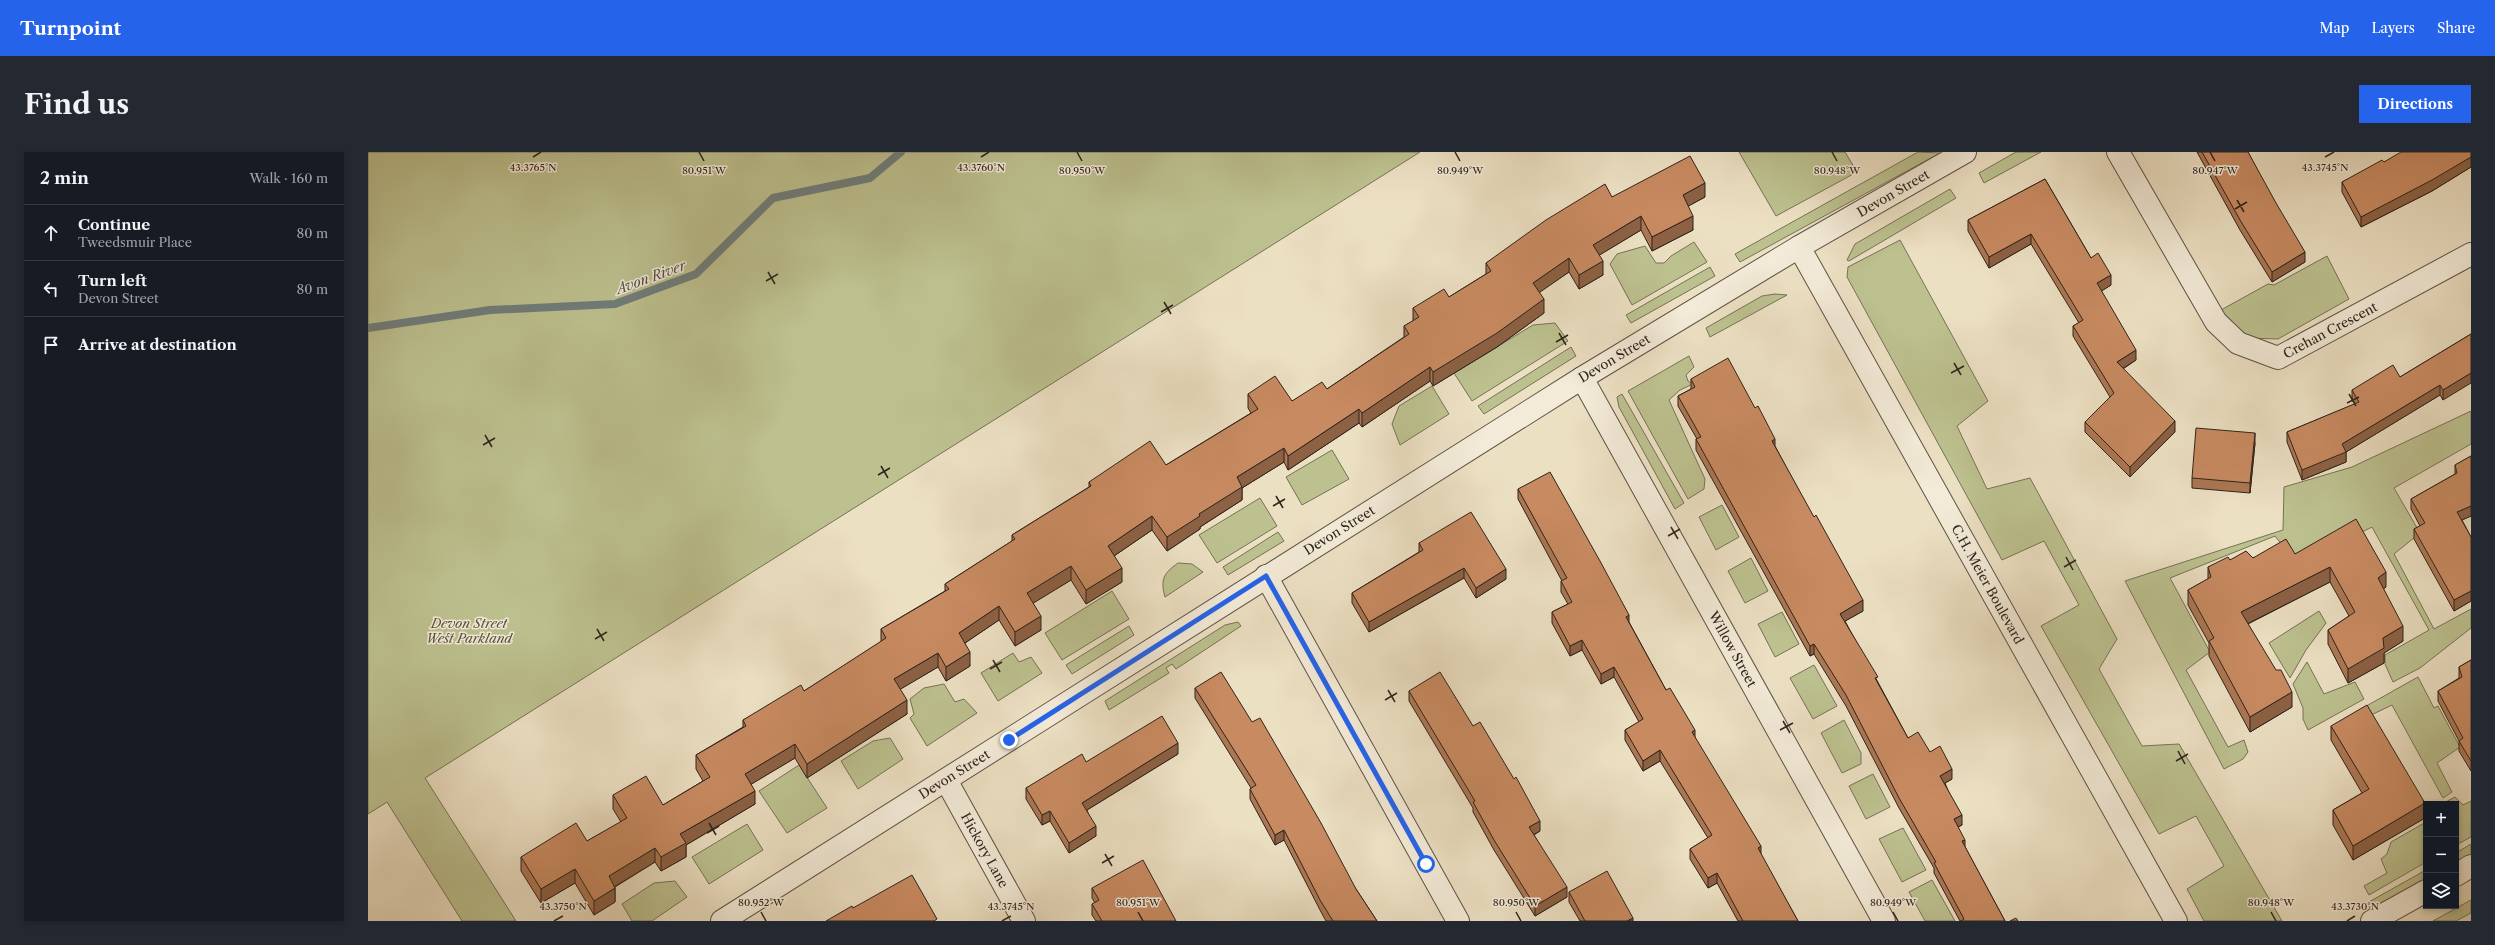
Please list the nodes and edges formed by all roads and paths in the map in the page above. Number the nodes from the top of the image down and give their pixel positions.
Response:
1 (1965, 152) edge
2 (2118, 152) edge
3 (1799, 247) junction
4 (2471, 254) edge
5 (1582, 378) junction
6 (1266, 576) junction
7 (946, 780) junction
8 (2471, 866) edge
9 (2459, 873) edge
10 (2423, 893) edge
11 (722, 921) edge
12 (1024, 921) edge
13 (1458, 921) edge
14 (1884, 921) edge
15 (2176, 921) edge
16 (2372, 921) edge

1 - 3 street, Devon Street
2 - 4 street, Crehan Crescent
3 - 5 street, Devon Street
3 - 15 street, C.H. Meier Boulevard
5 - 6 street, Devon Street
5 - 14 street, Willow Street
6 - 7 street, Devon Street
6 - 13 street
7 - 11 street, Devon Street
7 - 12 street, Hickory Lane
8 - 9 street
10 - 16 street

